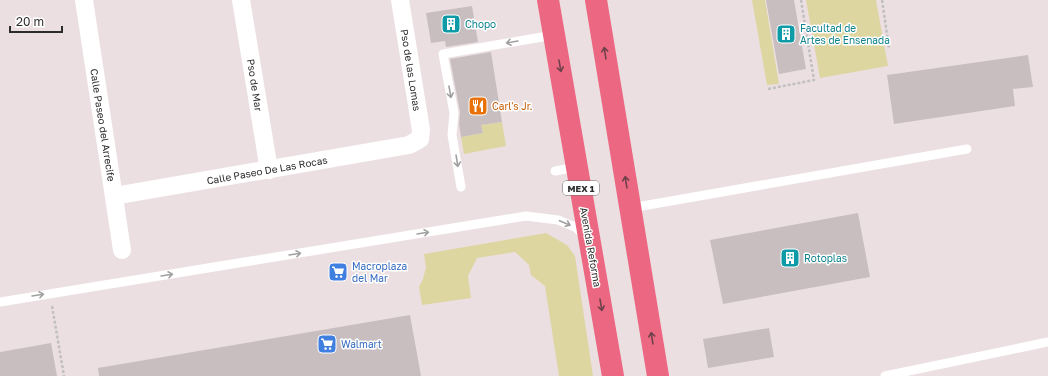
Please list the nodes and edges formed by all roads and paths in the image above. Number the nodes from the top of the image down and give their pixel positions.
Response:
1 (84, 0) edge
2 (241, 0) edge
3 (400, 0) edge
4 (548, 0) edge
5 (596, 0) edge
6 (801, 0) edge
7 (882, 0) edge
8 (554, 35) junction
9 (889, 48) dead end
10 (768, 89) dead end
11 (420, 139) joint
12 (967, 149) dead end
13 (577, 167) junction
14 (269, 170) junction
15 (555, 171) dead end
16 (461, 188) dead end
17 (114, 196) junction
18 (631, 208) junction
19 (122, 250) dead end
20 (594, 266) junction
21 (50, 294) junction
22 (0, 302) edge
23 (1048, 342) edge
24 (64, 376) edge
25 (613, 376) edge
26 (658, 376) edge
27 (885, 376) edge

1 - 17 street, Calle Paseo del Arrecife
2 - 14 street, Pso de Mar
3 - 11 street, Pso de las Lomas
4 - 8 highway, Avenida Reforma / MEX 1
18 -> 5 highway
6 - 10 path
7 - 9 path
8 -> 13 highway, Avenida Reforma / MEX 1
8 -> 16 lane
11 - 14 street, Calle Paseo De Las Rocas
12 - 18 lane
13 - 15 lane
13 - 20 highway, Avenida Reforma / MEX 1
14 - 17 street, Calle Paseo De Las Rocas
17 - 19 street, Calle Paseo del Arrecife
26 -> 18 highway
21 -> 20 lane
20 -> 25 highway, Avenida Reforma / MEX 1
22 -> 21 lane
21 - 24 path
23 - 27 lane

